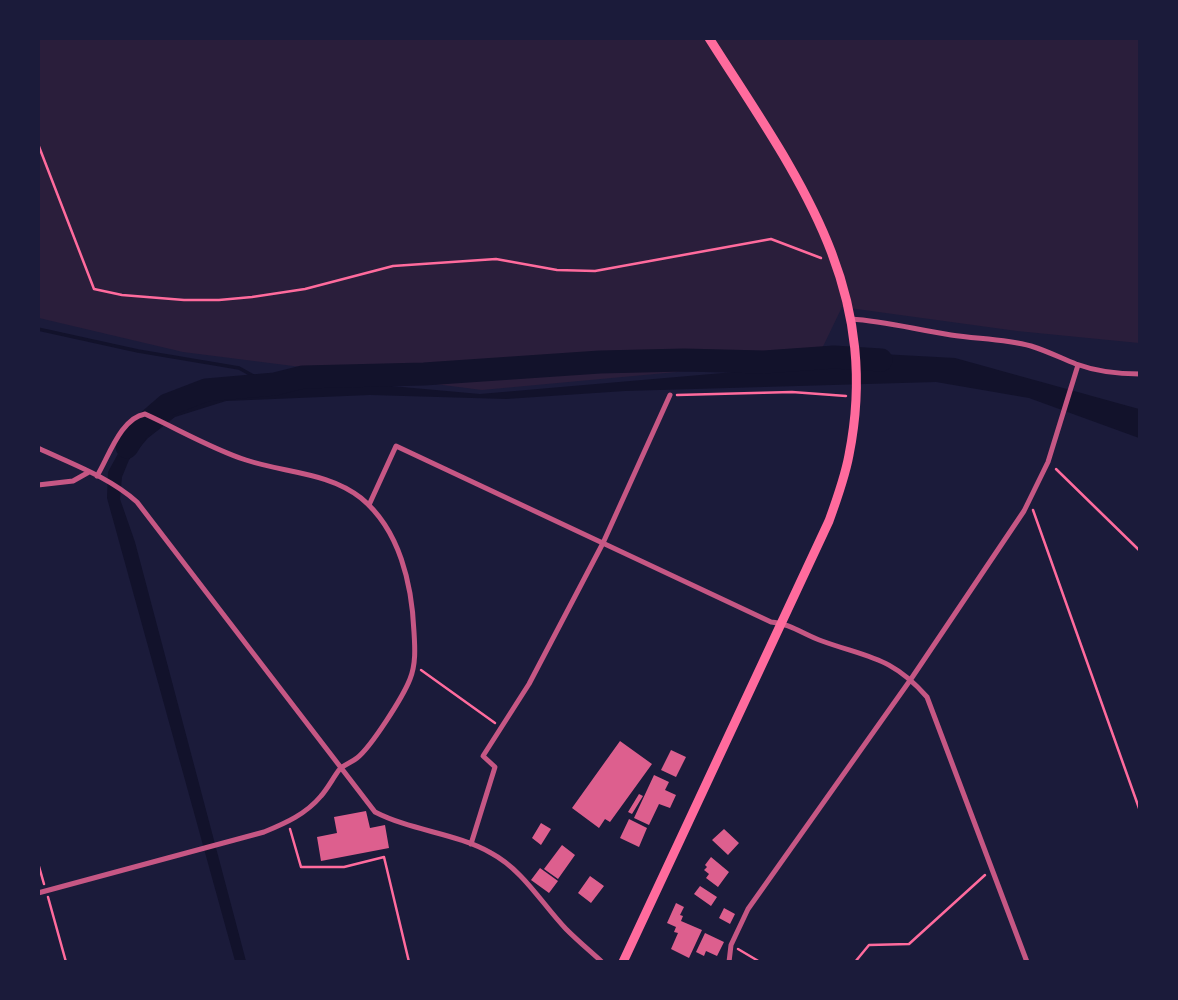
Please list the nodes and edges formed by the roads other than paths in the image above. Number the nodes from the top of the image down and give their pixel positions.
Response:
1 (709, 38) edge
2 (851, 319) junction
3 (1078, 365) junction
4 (1139, 374) edge
5 (670, 395) road end
6 (38, 448) edge
7 (89, 472) junction
8 (99, 477) junction
9 (38, 485) edge
10 (369, 505) junction
11 (603, 543) junction
12 (781, 623) junction
13 (911, 679) junction
14 (341, 767) junction
15 (471, 844) junction
16 (38, 893) edge
17 (602, 961) edge
18 (623, 961) edge
19 (729, 961) edge
20 (1027, 961) edge

1 - 2 main road
2 - 3 street
2 - 12 main road
3 - 4 street
3 - 13 street
5 - 11 street
6 - 7 street
7 - 8 street
7 - 9 street
8 - 10 street
8 - 14 street
10 - 11 street
10 - 14 street
11 - 12 street
11 - 15 street
12 - 13 street
12 - 18 main road
13 - 19 street
13 - 20 street
14 - 15 street
14 - 16 street
15 - 17 street

